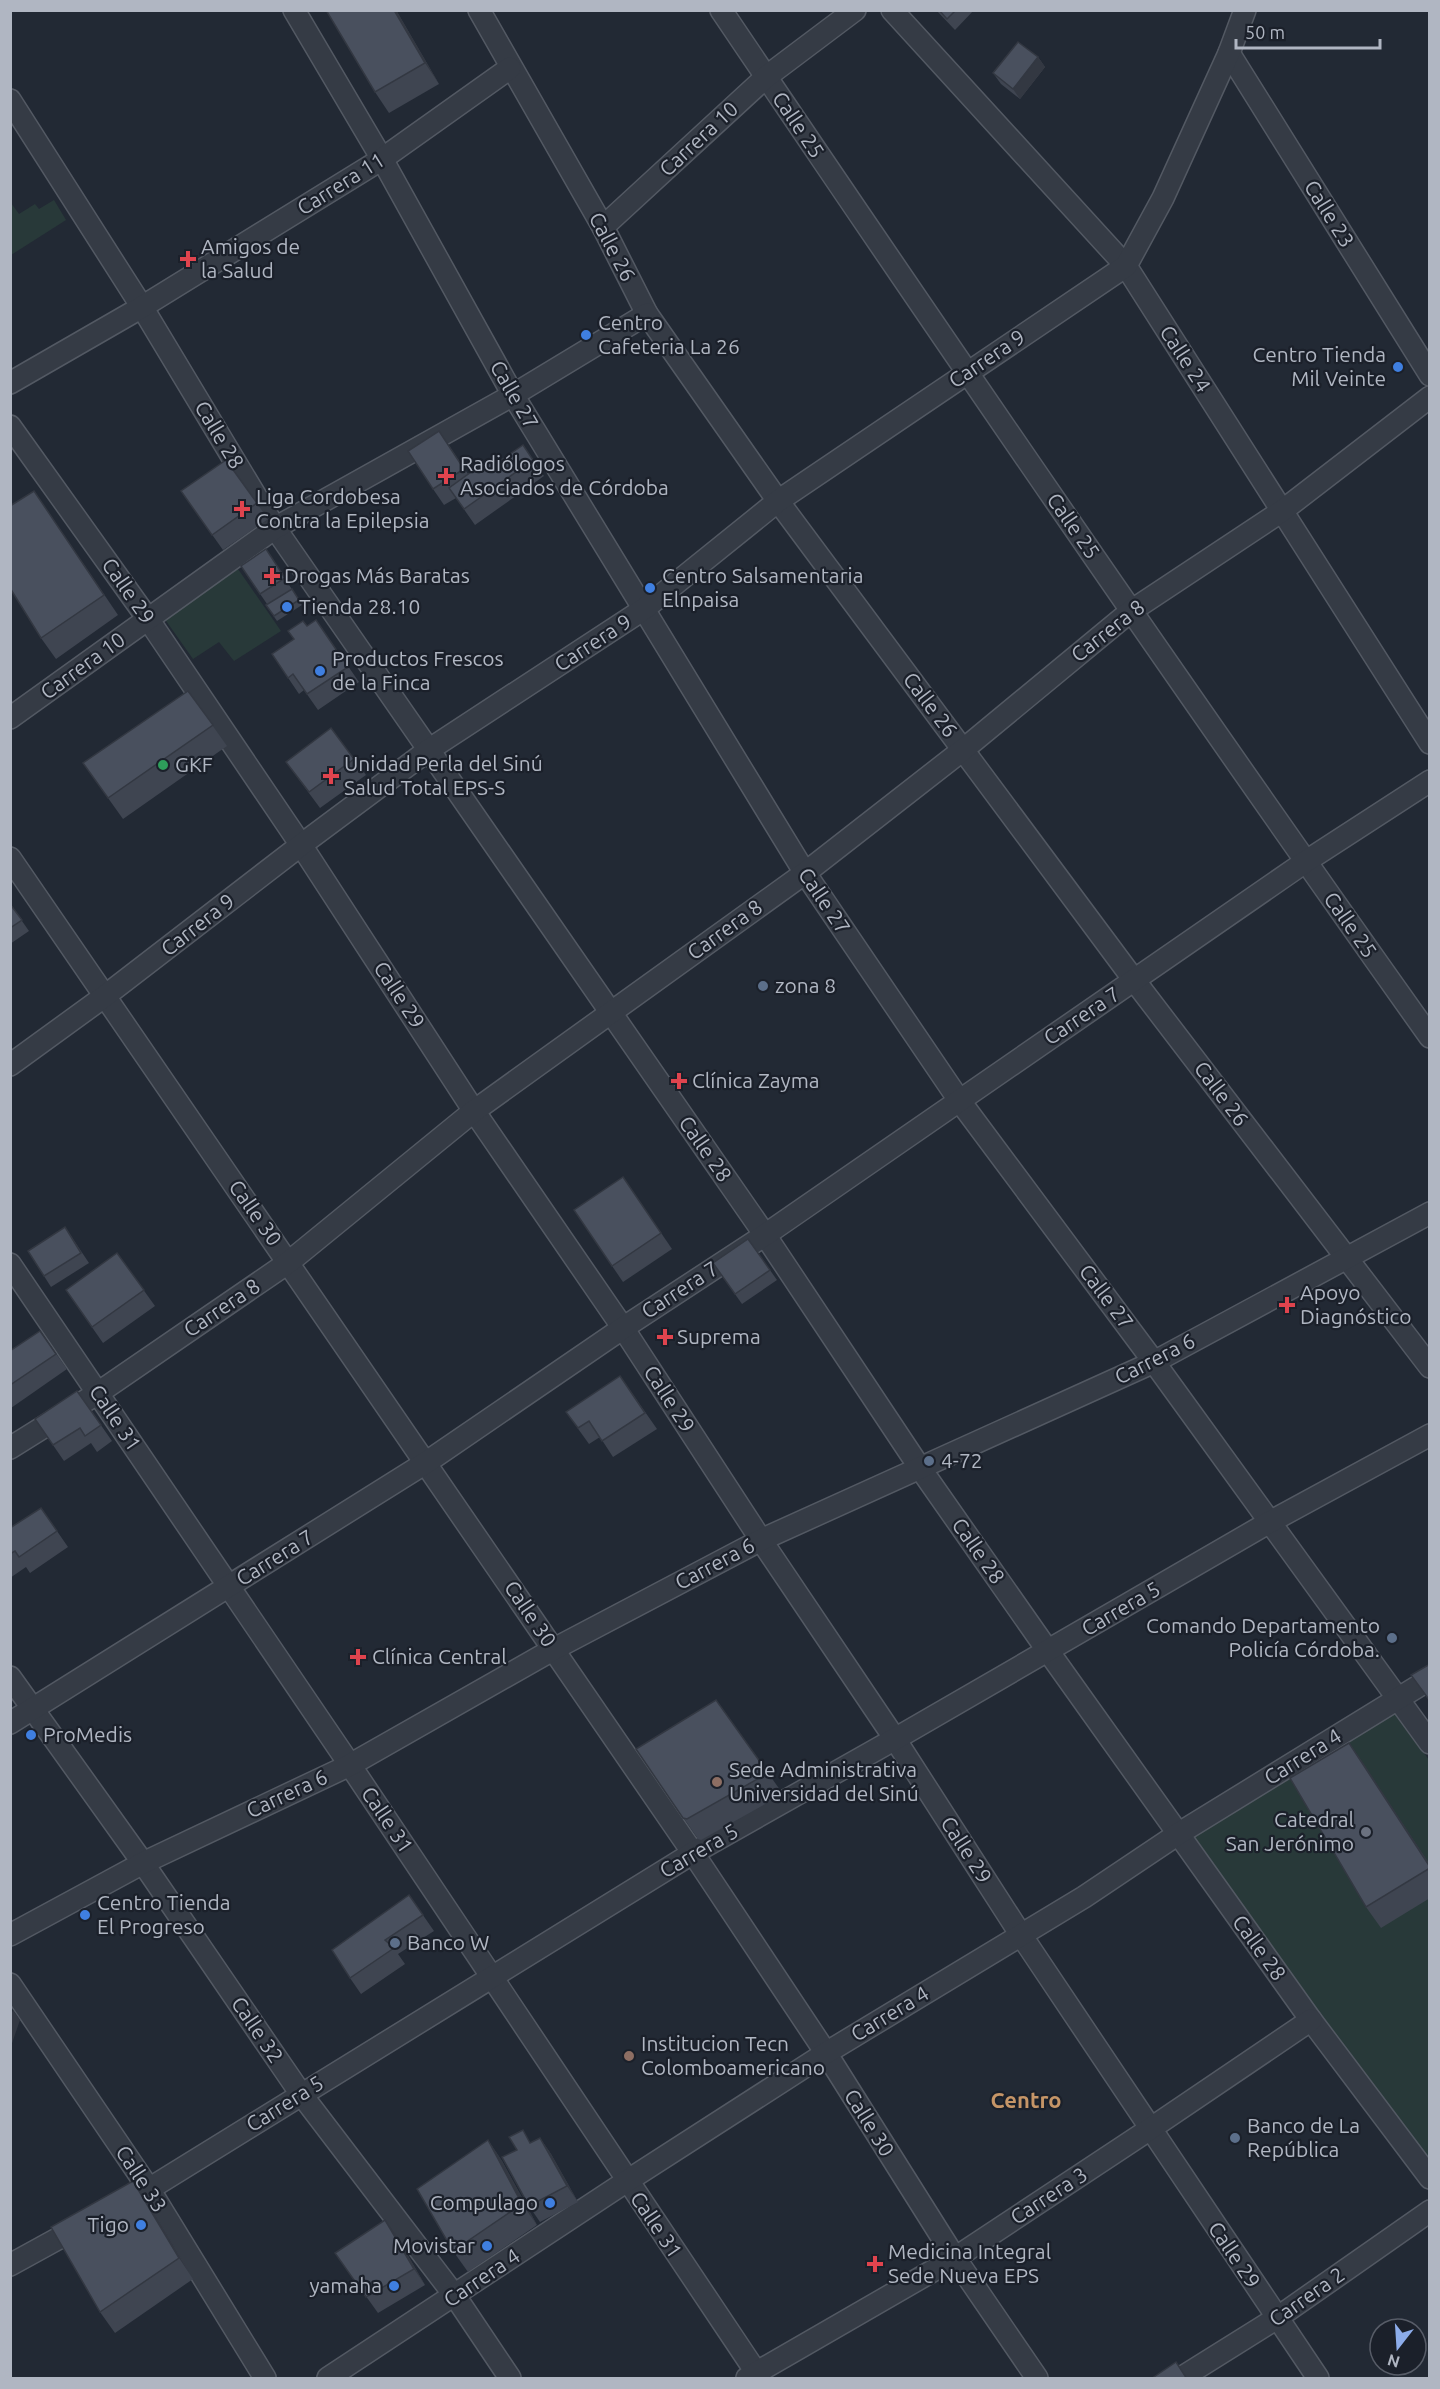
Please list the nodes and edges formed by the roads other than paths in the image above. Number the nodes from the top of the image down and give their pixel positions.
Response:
1 (294, 10) edge
2 (479, 10) edge
3 (721, 10) edge
4 (855, 10) edge
5 (892, 10) edge
6 (1245, 10) edge
7 (1229, 53) junction
8 (510, 68) junction
9 (766, 77) junction
10 (10, 100) edge
11 (382, 159) junction
12 (603, 227) junction
13 (1126, 267) junction
14 (142, 307) junction
15 (647, 314) junction
16 (967, 372) junction
17 (1430, 375) edge
18 (10, 383) edge
19 (513, 395) junction
20 (1430, 397) edge
21 (10, 426) edge
22 (778, 501) junction
23 (1282, 511) junction
24 (275, 528) junction
25 (644, 609) junction
26 (1131, 611) junction
27 (148, 619) junction
28 (10, 718) edge
29 (1430, 743) edge
30 (430, 749) junction
31 (964, 750) junction
32 (1430, 781) edge
33 (301, 845) junction
34 (10, 858) edge
35 (1305, 862) junction
36 (805, 873) junction
37 (1134, 980) junction
38 (105, 996) junction
39 (610, 1013) junction
40 (1430, 1037) edge
41 (10, 1065) edge
42 (959, 1100) junction
43 (474, 1110) junction
44 (1430, 1213) edge
45 (765, 1235) junction
46 (1344, 1257) junction
47 (289, 1262) junction
48 (10, 1264) edge
49 (623, 1328) junction
50 (1154, 1362) junction
51 (1430, 1367) edge
52 (98, 1393) junction
53 (1430, 1435) edge
54 (10, 1448) edge
55 (427, 1462) junction
56 (920, 1468) junction
57 (1268, 1523) junction
58 (761, 1540) junction
59 (229, 1587) junction
60 (554, 1649) junction
61 (1048, 1651) junction
62 (10, 1677) edge
63 (1430, 1679) edge
64 (1397, 1699) junction
65 (33, 1710) junction
66 (10, 1723) edge
67 (895, 1739) junction
68 (1430, 1743) edge
69 (350, 1765) junction
70 (1178, 1834) junction
71 (693, 1853) junction
72 (143, 1863) junction
73 (10, 1935) edge
74 (1021, 1935) junction
75 (492, 1977) junction
76 (10, 1984) edge
77 (1311, 2020) junction
78 (826, 2053) junction
79 (301, 2094) junction
80 (1150, 2129) junction
81 (1430, 2178) edge
82 (627, 2181) junction
83 (149, 2189) junction
84 (1430, 2211) edge
85 (955, 2258) junction
86 (10, 2265) edge
87 (455, 2296) junction
88 (1277, 2318) junction
89 (754, 2377) edge
90 (265, 2379) edge
91 (327, 2379) edge
92 (510, 2379) edge
93 (1037, 2379) edge
94 (1181, 2379) edge
95 (1318, 2379) edge

1 - 11 street, Calle 27
2 - 8 street, Calle 26
3 - 9 street, Calle 25
4 - 9 street, Carrera 10
5 - 13 street, Calle 24
6 - 7 street, Carrera 9
7 - 13 street, Carrera 9
7 - 17 street, Calle 23
8 - 11 street, Carrera 11
8 - 12 street, Calle 26
9 - 12 street, Carrera 10
9 - 16 street, Calle 25
10 - 14 street, Calle 28
11 - 14 street, Carrera 11
11 - 19 street, Calle 27
12 - 15 street, Calle 26
13 - 16 street, Carrera 9
13 - 23 street, Calle 24
14 - 18 street, Carrera 11
14 - 24 street, Calle 28
15 - 19 street, Carrera 10
15 - 22 street, Calle 26
16 - 22 street, Carrera 9
16 - 26 street, Calle 25
19 - 24 street, Carrera 10
19 - 25 street, Calle 27
20 - 23 street, Carrera 8
21 - 27 street, Calle 29
22 - 25 street, Carrera 9
22 - 31 street, Calle 26
23 - 26 street, Carrera 8
23 - 29 street, Calle 24
24 - 27 street, Carrera 10
24 - 30 street, Calle 28
25 - 30 street, Carrera 9
25 - 36 street, Calle 27
26 - 31 street, Carrera 8
26 - 35 street, Calle 25
27 - 28 street, Carrera 10
27 - 33 street, Calle 29
30 - 33 street, Carrera 9
30 - 39 street, Calle 28
31 - 36 street, Carrera 8
31 - 37 street, Calle 26
32 - 35 street, Carrera 7
33 - 38 street, Carrera 9
33 - 43 street, Calle 29
34 - 38 street, Calle 30
35 - 37 street, Carrera 7
35 - 40 street, Calle 25
36 - 39 street, Carrera 8
36 - 42 street, Calle 27
37 - 42 street, Carrera 7
37 - 46 street, Calle 26
38 - 41 street, Carrera 9
38 - 47 street, Calle 30
39 - 43 street, Carrera 8
39 - 45 street, Calle 28
42 - 45 street, Carrera 7
42 - 50 street, Calle 27
43 - 47 street, Carrera 8
43 - 49 street, Calle 29
44 - 46 street, Carrera 6
45 - 49 street, Carrera 7
45 - 56 street, Calle 28
46 - 50 street, Carrera 6
46 - 51 street, Calle 26
47 - 52 street, Carrera 8
47 - 55 street, Calle 30
48 - 52 street, Calle 31
49 - 55 street, Carrera 7
49 - 58 street, Calle 29
50 - 56 street, Carrera 6
50 - 57 street, Calle 27
52 - 54 street, Carrera 8
52 - 59 street, Calle 31
53 - 57 street, Carrera 5
55 - 59 street, Carrera 7
55 - 60 street, Calle 30
56 - 58 street, Carrera 6
56 - 61 street, Calle 28
57 - 61 street, Carrera 5
57 - 64 street, Calle 27
58 - 60 street, Carrera 6
58 - 67 street, Calle 29
59 - 65 street, Carrera 7
59 - 69 street, Calle 31
60 - 69 street, Carrera 6
60 - 71 street, Calle 30
61 - 67 street, Carrera 5
61 - 70 street, Calle 28
62 - 65 street, Calle 32
63 - 64 street, Carrera 4
64 - 68 street, Calle 27
64 - 70 street, Carrera 4
65 - 66 street, Carrera 7
65 - 72 street, Calle 32
67 - 71 street, Carrera 5
67 - 74 street, Calle 29
69 - 72 street, Carrera 6
69 - 75 street, Calle 31
70 - 74 street, Carrera 4
70 - 77 street, Calle 28
71 - 75 street, Carrera 5
71 - 78 street, Calle 30
72 - 73 street, Carrera 6
72 - 79 street, Calle 32
74 - 78 street, Carrera 4
74 - 80 street, Calle 29
75 - 79 street, Carrera 5
75 - 82 street, Calle 31
76 - 83 street, Calle 33
77 - 80 street, Carrera 3
77 - 81 street, Calle 28
78 - 82 street, Carrera 4
78 - 85 street, Calle 30
79 - 83 street, Carrera 5
79 - 87 street, Calle 32
80 - 85 street, Carrera 3
80 - 88 street, Calle 29
82 - 87 street, Carrera 4
82 - 89 street, Calle 31
83 - 86 street, Carrera 5
83 - 90 street, Calle 33
84 - 88 street, Carrera 2
85 - 89 street, Carrera 3
85 - 93 street, Calle 30
87 - 91 street, Carrera 4
87 - 92 street, Calle 32
88 - 94 street, Carrera 2
88 - 95 street, Calle 29

